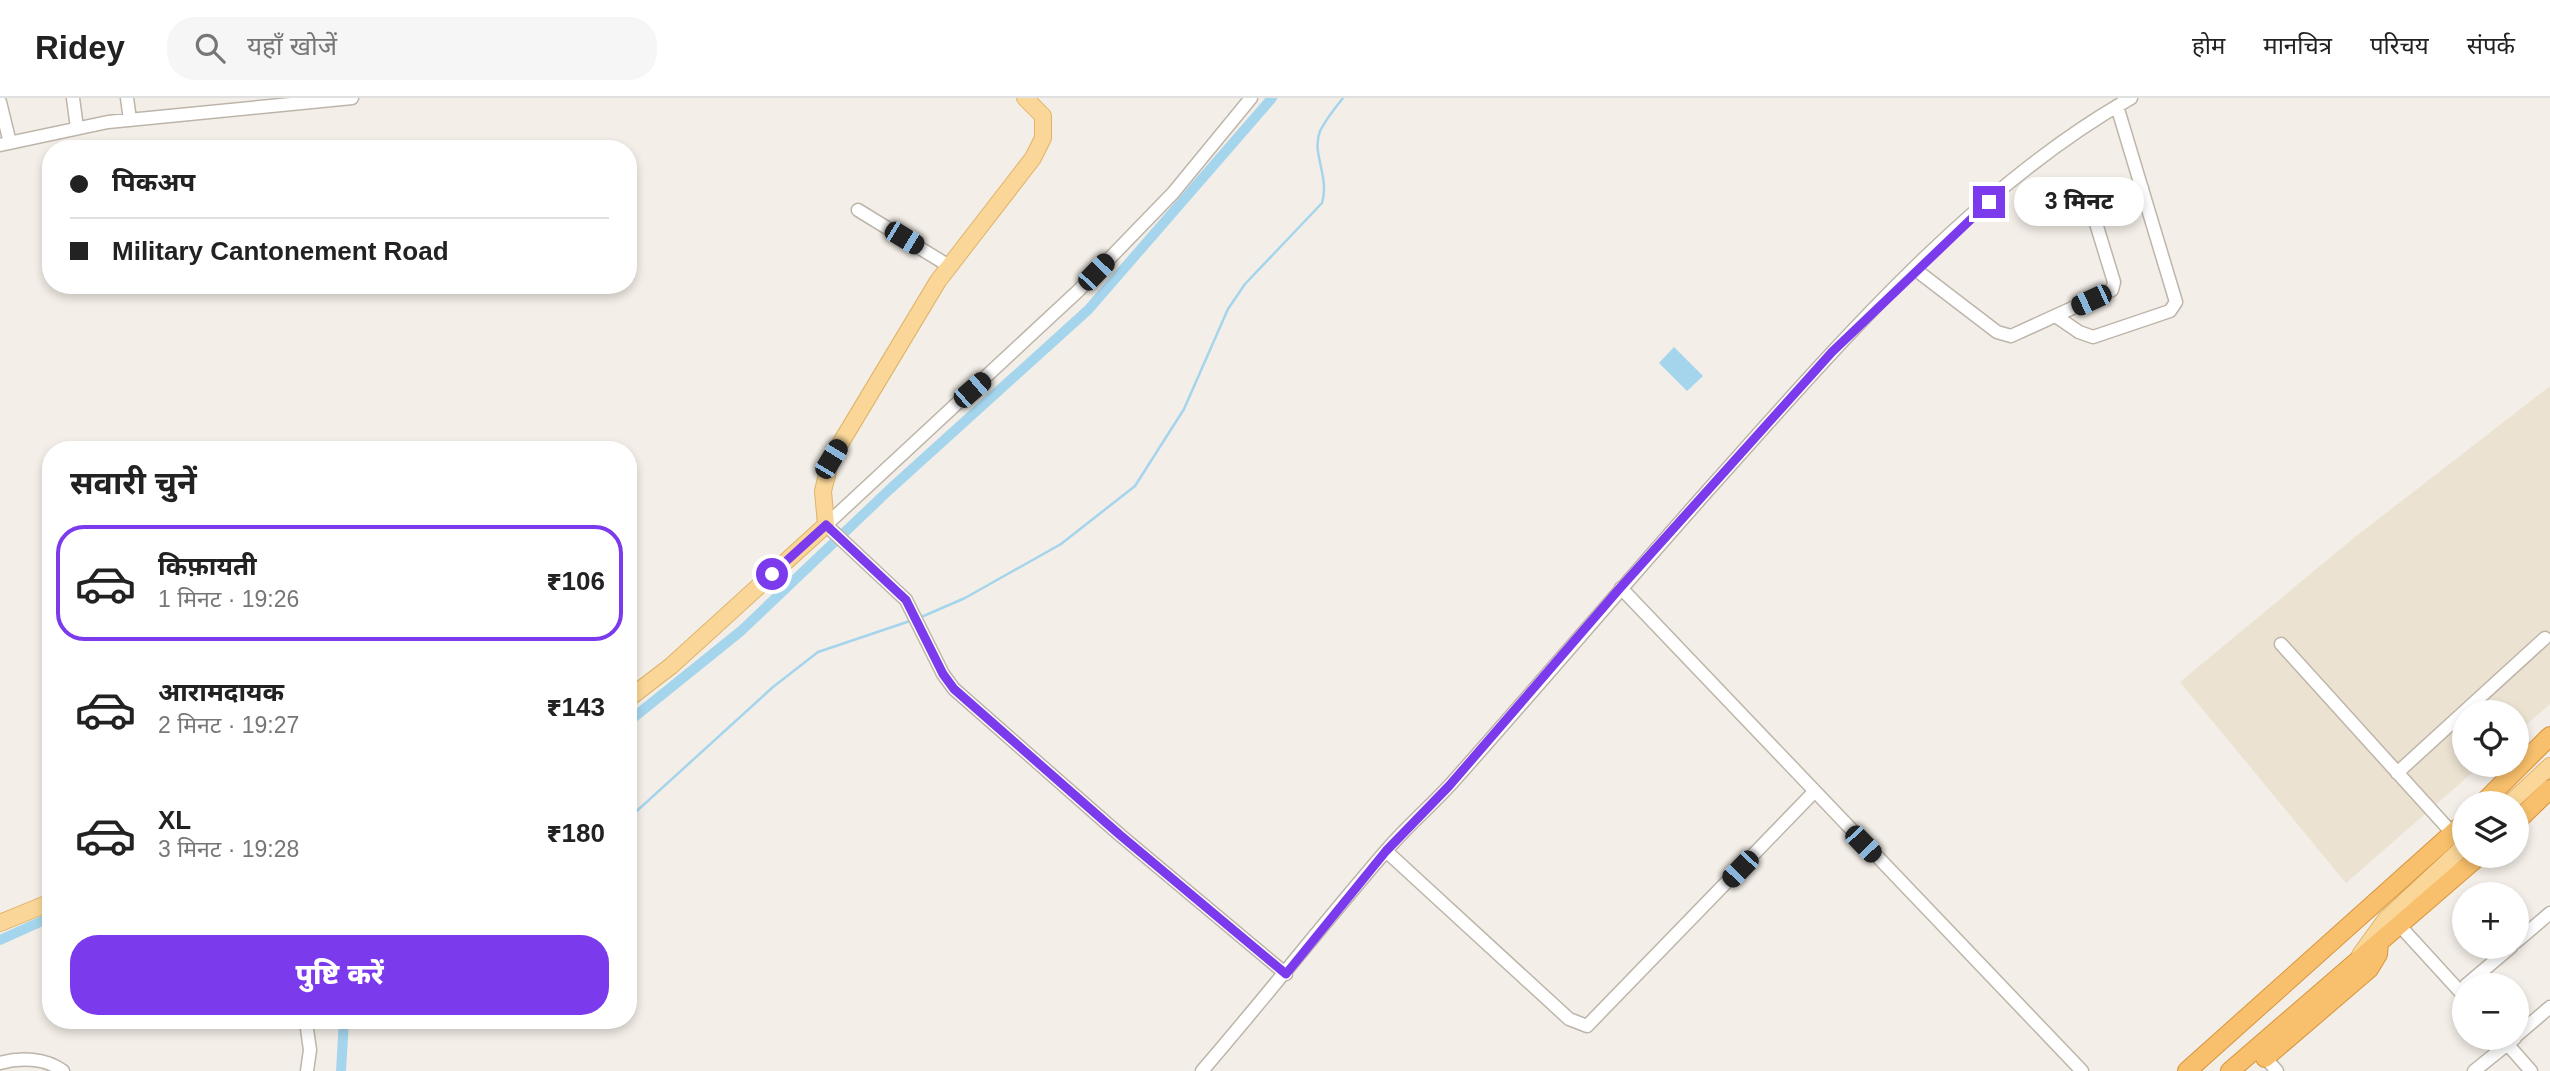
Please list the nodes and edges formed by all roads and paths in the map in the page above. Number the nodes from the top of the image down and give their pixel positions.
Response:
1 (73, 98) edge
2 (127, 98) edge
3 (352, 98) edge
4 (1025, 98) edge
5 (1251, 98) edge
6 (2132, 98) edge
7 (0, 102) edge
8 (2117, 106) junction
9 (130, 120) junction
10 (77, 128) junction
11 (5, 144) edge
12 (2142, 188) junction
13 (858, 210) dead end
14 (949, 266) junction
15 (1916, 270) junction
16 (2057, 317) junction
17 (829, 529) junction
18 (1620, 588) junction
19 (2545, 638) dead end
20 (2281, 644) dead end
21 (637, 692) edge
22 (2550, 736) edge
23 (2550, 766) edge
24 (2397, 773) junction
25 (2550, 790) edge
26 (2495, 791) edge
27 (2523, 791) edge
28 (1813, 793) junction
29 (2529, 810) edge
30 (2452, 826) edge
31 (2452, 841) edge
32 (2452, 845) edge
33 (1386, 851) junction
34 (2464, 868) edge
35 (42, 906) edge
36 (2550, 914) edge
37 (0, 923) edge
38 (2393, 923) junction
39 (2529, 931) edge
40 (2379, 942) junction
41 (2498, 959) edge
42 (2357, 960) junction
43 (2482, 973) edge
44 (1286, 974) junction
45 (2452, 979) edge
46 (2550, 1007) edge
47 (2529, 1024) edge
48 (307, 1029) edge
49 (2498, 1050) edge
50 (2517, 1050) edge
51 (2266, 1059) edge
52 (0, 1063) edge
53 (63, 1071) edge
54 (307, 1071) edge
55 (1202, 1071) edge
56 (2082, 1071) edge
57 (2187, 1071) edge
58 (2230, 1071) edge
59 (2474, 1071) edge
60 (2531, 1071) edge

1 - 10 street
2 - 9 street
3 - 9 street
4 - 14 main road
5 - 17 street
6 - 8 street
7 - 11 street
8 - 12 street
8 - 15 street
9 - 10 street
10 - 11 street
12 - 16 street
12 - 16 street
13 - 14 street
14 - 17 main road
15 - 16 street
15 - 18 street
17 - 21 main road
17 - 44 street
18 - 28 street
18 - 33 street
19 - 24 street
20 - 24 street
22 - 26 highway
23 - 27 main road
24 - 30 street
25 - 29 highway
28 - 33 street
28 - 56 street
31 - 57 highway
32 - 38 main road
33 - 44 street
34 - 38 highway
35 - 37 main road
36 - 39 street
38 - 40 highway
38 - 42 main road
38 - 45 street
40 - 42 highway
40 - 51 highway
41 - 43 street
42 - 51 highway
44 - 55 street
46 - 47 street
48 - 54 street
49 - 59 street
50 - 60 street
51 - 58 highway
52 - 53 street

